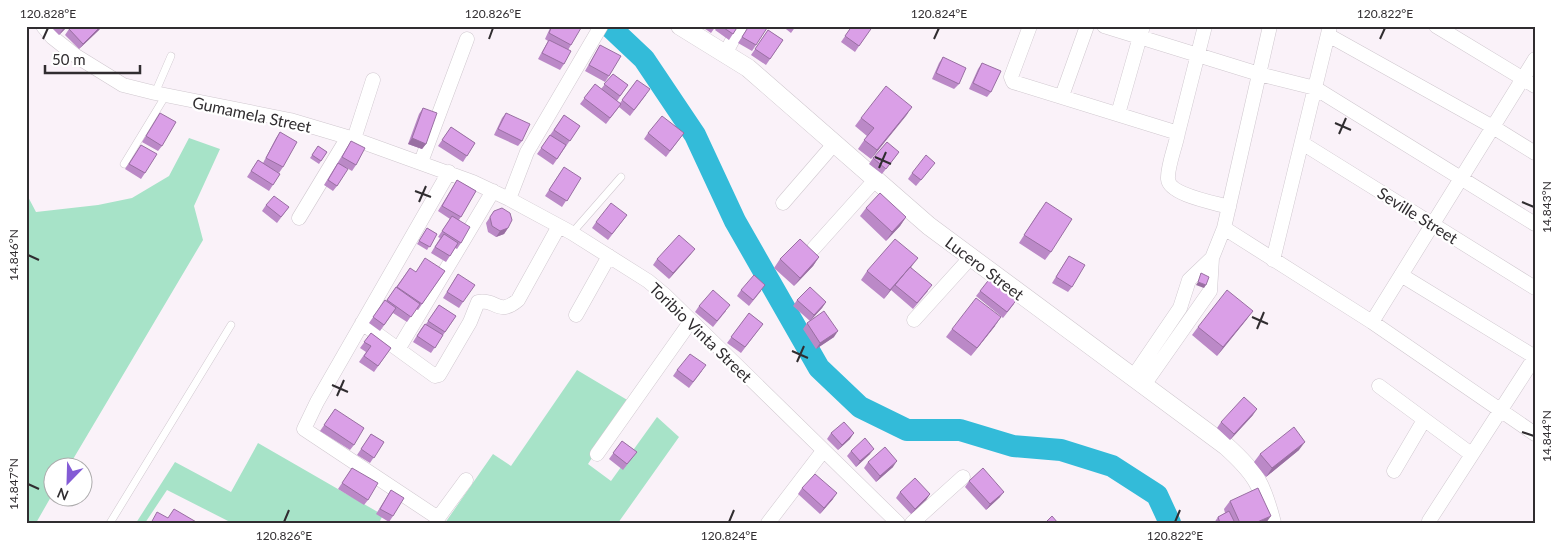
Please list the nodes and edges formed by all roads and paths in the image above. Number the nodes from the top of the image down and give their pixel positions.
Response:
1 (43, 26) edge
2 (680, 26) edge
3 (740, 26) edge
4 (1030, 26) edge
5 (1087, 26) edge
6 (1104, 26) edge
7 (1205, 26) edge
8 (1270, 26) edge
9 (1436, 26) edge
10 (1329, 30) edge
11 (598, 31) edge
12 (1142, 32) edge
13 (467, 39) dead end
14 (725, 54) junction
15 (1197, 55) junction
16 (171, 56) dead end
17 (1535, 59) edge
18 (1259, 74) junction
19 (1523, 79) junction
20 (373, 80) dead end
21 (1535, 86) edge
22 (1315, 88) junction
23 (160, 94) junction
24 (1062, 96) junction
25 (1118, 114) junction
26 (1493, 127) junction
27 (1178, 133) junction
28 (351, 138) junction
29 (1302, 143) junction
30 (834, 144) junction
31 (1535, 154) edge
32 (422, 162) junction
33 (124, 164) dead end
34 (449, 172) junction
35 (620, 177) dead end
36 (1461, 178) junction
37 (875, 180) junction
38 (473, 182) joint
39 (493, 192) junction
40 (509, 199) junction
41 (783, 204) dead end
42 (1229, 207) junction
43 (299, 218) dead end
44 (1432, 224) junction
45 (1535, 224) edge
46 (559, 226) junction
47 (1224, 228) junction
48 (572, 233) junction
49 (814, 248) dead end
50 (608, 256) junction
51 (971, 258) junction
52 (1212, 258) junction
53 (1273, 260) junction
54 (1401, 275) junction
55 (1535, 288) edge
56 (1186, 294) junction
57 (1201, 303) junction
58 (576, 315) dead end
59 (914, 320) dead end
60 (691, 321) junction
61 (1372, 322) junction
62 (362, 323) junction
63 (231, 325) dead end
64 (399, 348) junction
65 (1535, 357) edge
66 (1138, 381) junction
67 (1379, 386) dead end
68 (1499, 409) junction
69 (1424, 420) junction
70 (1535, 434) edge
71 (824, 451) junction
72 (597, 454) dead end
73 (1471, 454) junction
74 (1394, 471) dead end
75 (963, 477) dead end
76 (466, 480) dead end
77 (1428, 521) dead end
78 (110, 523) edge
79 (768, 523) edge
80 (898, 523) edge
81 (912, 523) edge
82 (1272, 523) edge

1 - 23 street, Gumamela Street
2 - 14 street, Lucero Street
3 - 14 street
4 - 24 street
5 - 24 street
6 - 12 street
7 - 15 street
8 - 18 street
9 - 19 street
10 - 22 street
10 - 26 street
11 - 40 street
12 - 15 street
12 - 25 street
13 - 32 street
14 - 30 street, Lucero Street
15 - 18 street
15 - 27 street
16 - 23 lane
17 - 19 street
18 - 22 street
18 - 42 street
19 - 21 street
19 - 26 street
20 - 28 street
22 - 29 street
22 - 36 street
23 - 28 street, Gumamela Street
23 - 33 lane
24 - 25 street
25 - 27 street
26 - 31 street
26 - 36 street
27 - 42 street
28 - 32 street, Gumamela Street
28 - 43 street
29 - 44 street, Seville Street
29 - 53 street
30 - 37 street, Lucero Street
30 - 41 street
32 - 34 street, Gumamela Street
34 - 38 street, Gumamela Street
34 - 62 street
35 - 48 lane
36 - 44 street
36 - 45 street
37 - 49 street
37 - 51 street, Lucero Street
38 - 39 street, Toribio Vinta Street
39 - 40 street, Toribio Vinta Street
39 - 64 street
40 - 46 street, Toribio Vinta Street
42 - 47 street
44 - 54 street
44 - 55 street, Seville Street
46 - 48 street, Toribio Vinta Street
46 - 64 street
47 - 52 street
47 - 53 street
48 - 50 street, Toribio Vinta Street
50 - 58 street
50 - 60 street, Toribio Vinta Street
51 - 59 street
51 - 66 street, Lucero Street
52 - 56 street
52 - 57 street
53 - 61 street
54 - 61 street
54 - 65 street
56 - 57 street
56 - 66 street
57 - 66 street
60 - 71 street, Toribio Vinta Street
60 - 72 street
61 - 68 street
62 - 64 street
62 - 76 street
63 - 78 lane
65 - 68 street
66 - 82 street, Lucero Street
67 - 69 street
68 - 70 street
68 - 73 street
69 - 73 street
69 - 74 street
71 - 79 street
71 - 80 street, Toribio Vinta Street
73 - 77 street
75 - 81 street

